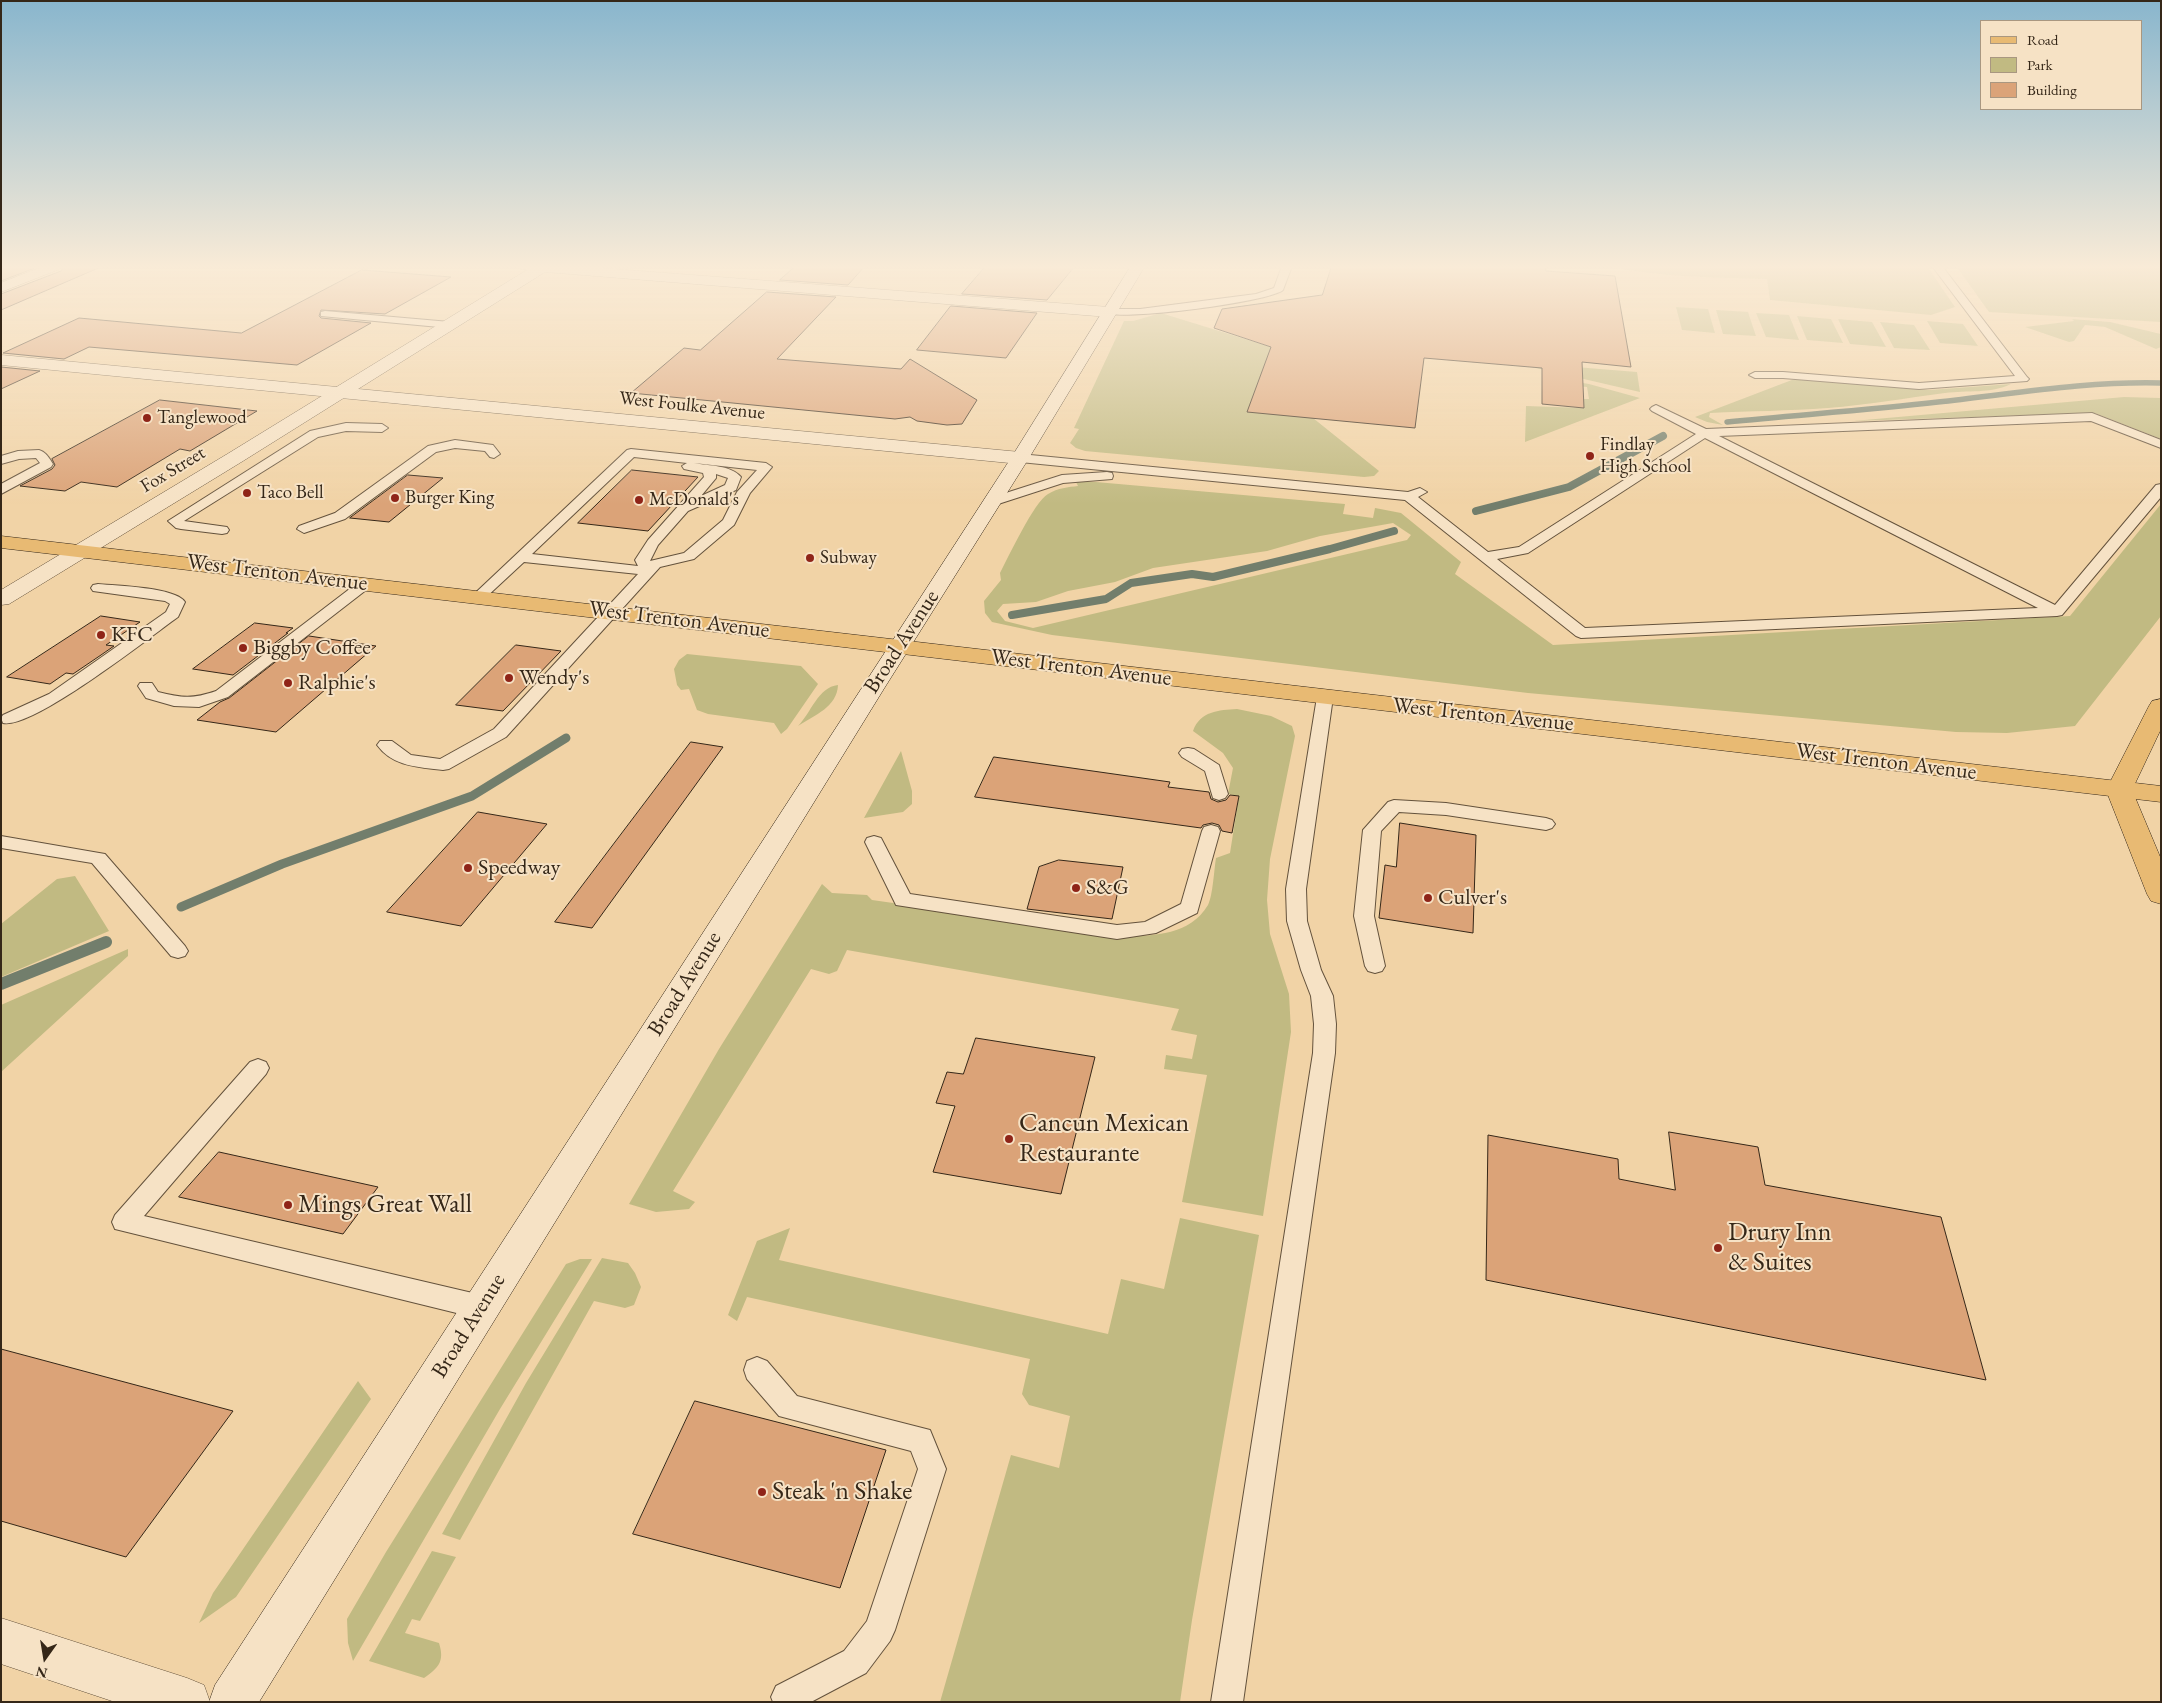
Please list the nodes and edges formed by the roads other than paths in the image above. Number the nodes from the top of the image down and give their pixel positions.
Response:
1 (417, 345) edge
2 (1089, 345) edge
3 (1997, 345) edge
4 (1, 360) edge
5 (1755, 374) dead end
6 (339, 393) junction
7 (1656, 409) dead end
8 (387, 424) dead end
9 (1705, 433) junction
10 (2161, 444) edge
11 (494, 454) dead end
12 (1020, 458) junction
13 (1, 460) edge
14 (683, 465) junction
15 (1158, 472) junction
16 (2161, 488) edge
17 (1, 490) edge
18 (1415, 494) joint
19 (992, 502) junction
20 (681, 511) junction
21 (304, 529) dead end
22 (222, 530) dead end
23 (544, 536) junction
24 (1, 542) edge
25 (80, 551) junction
26 (521, 557) junction
27 (1486, 557) junction
28 (648, 571) junction
29 (365, 584) junction
30 (98, 588) dead end
31 (478, 597) junction
32 (1, 599) edge
33 (611, 612) junction
34 (2057, 612) junction
35 (899, 647) junction
36 (146, 686) dead end
37 (1325, 697) junction
38 (2161, 706) edge
39 (9, 719) dead end
40 (386, 745) dead end
41 (1188, 753) dead end
42 (2119, 790) junction
43 (1219, 794) dead end
44 (2161, 794) edge
45 (1546, 824) dead end
46 (1211, 831) dead end
47 (1, 842) edge
48 (874, 842) dead end
49 (2161, 894) edge
50 (178, 952) dead end
51 (1375, 966) dead end
52 (258, 1068) dead end
53 (481, 1307) junction
54 (757, 1370) dead end
55 (1, 1641) edge
56 (787, 1697) dead end
57 (187, 1702) edge
58 (232, 1702) edge
59 (1227, 1702) edge

1 - 6 street, Fox Street
2 - 12 street, Broad Avenue
3 - 5 lane
4 - 6 street, West Foulke Avenue
6 - 12 street, West Foulke Avenue
6 - 25 street, Fox Street
7 - 9 lane
8 - 22 lane
9 - 10 lane
9 - 27 lane
9 - 34 lane
11 - 21 lane
12 - 15 lane
12 - 19 street, Broad Avenue
13 - 17 lane
14 - 20 lane
14 - 20 lane
14 - 23 lane
15 - 18 lane
15 - 19 lane
16 - 34 lane
18 - 27 lane
19 - 35 street, Broad Avenue
20 - 28 lane
23 - 26 lane
23 - 28 lane
24 - 25 main road, West Trenton Avenue
25 - 29 main road, West Trenton Avenue
25 - 32 street, Fox Street
26 - 28 lane
26 - 31 lane
27 - 34 lane
28 - 33 lane
29 - 31 main road, West Trenton Avenue
29 - 36 lane
30 - 39 lane
31 - 33 main road, West Trenton Avenue
33 - 35 main road, West Trenton Avenue
33 - 40 lane
35 - 37 main road, West Trenton Avenue
35 - 53 street, Broad Avenue
37 - 42 main road, West Trenton Avenue
37 - 59 lane
38 - 42 main road
41 - 43 lane
42 - 44 main road, West Trenton Avenue
42 - 49 main road
45 - 51 lane
46 - 48 lane
47 - 50 lane
52 - 53 lane
53 - 58 street, Broad Avenue
54 - 56 lane
55 - 57 street

